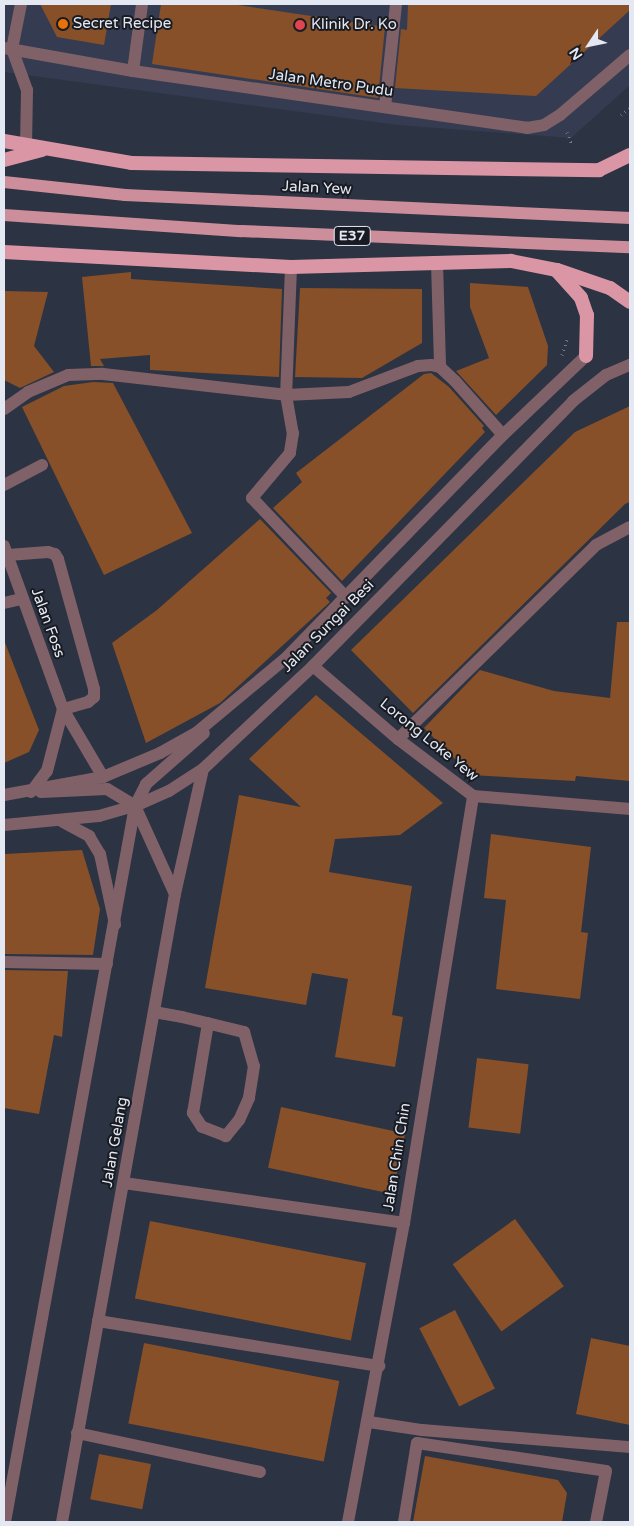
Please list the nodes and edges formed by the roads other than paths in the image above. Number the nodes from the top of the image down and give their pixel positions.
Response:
1 (21, 4) edge
2 (142, 4) edge
3 (396, 4) edge
4 (6, 51) edge
5 (630, 55) edge
6 (133, 71) junction
7 (385, 108) junction
8 (4, 141) edge
9 (26, 145) junction
10 (42, 150) junction
11 (630, 155) edge
12 (4, 160) edge
13 (4, 182) edge
14 (4, 215) edge
15 (630, 218) edge
16 (630, 247) edge
17 (4, 252) edge
18 (437, 264) junction
19 (291, 267) junction
20 (557, 270) junction
21 (630, 302) edge
22 (586, 356) joint
23 (630, 364) edge
24 (440, 367) junction
25 (286, 395) junction
26 (4, 409) edge
27 (503, 435) junction
28 (42, 465) dead end
29 (4, 485) edge
30 (630, 527) edge
31 (6, 551) edge
32 (346, 597) junction
33 (22, 599) junction
34 (4, 602) edge
35 (313, 666) junction
36 (63, 710) junction
37 (212, 720) junction
38 (398, 739) junction
39 (204, 769) junction
40 (103, 777) junction
41 (31, 792) junction
42 (4, 795) edge
43 (473, 796) junction
44 (135, 806) junction
45 (630, 809) edge
46 (62, 822) junction
47 (4, 825) edge
48 (175, 894) junction
49 (115, 924) junction
50 (4, 962) edge
51 (107, 964) junction
52 (154, 1012) junction
53 (208, 1023) junction
54 (124, 1182) junction
55 (404, 1223) junction
56 (98, 1321) junction
57 (379, 1366) junction
58 (369, 1422) junction
59 (77, 1433) junction
60 (630, 1447) edge
61 (260, 1472) dead end
62 (5, 1522) edge
63 (62, 1522) edge
64 (348, 1522) edge
65 (404, 1522) edge
66 (596, 1522) edge

1 - 4 street
2 - 6 street
3 - 7 street
4 - 6 street, Jalan Metro Pudu
4 - 9 street
5 - 7 street, Jalan Metro Pudu
6 - 7 street, Jalan Metro Pudu
8 - 9 highway
9 - 10 highway
10 - 11 highway
10 - 12 highway
13 - 15 main road, Jalan Yew / E37
14 - 16 main road, E37
17 - 19 highway
18 - 19 highway
18 - 20 highway
18 - 24 street
19 - 25 street
20 - 21 highway
20 - 22 highway
22 - 27 street, Jalan Sungai Besi
23 - 35 street, Jalan Sungai Besi
24 - 25 street
24 - 27 street
25 - 26 street
25 - 32 street
27 - 32 street, Jalan Sungai Besi
28 - 29 street
30 - 38 street
31 - 33 street, Jalan Foss
31 - 36 street
32 - 37 street, Jalan Sungai Besi
33 - 34 street
33 - 36 street, Jalan Foss
35 - 38 street, Lorong Loke Yew
35 - 39 street, Jalan Sungai Besi
36 - 40 street, Jalan Foss
36 - 41 street
37 - 40 street, Jalan Sungai Besi
37 - 44 street
38 - 43 street, Lorong Loke Yew
39 - 44 street, Jalan Sungai Besi
39 - 48 street, Jalan Gelang
40 - 41 street, Jalan Sungai Besi
41 - 42 street, Jalan Sungai Besi
41 - 44 street
43 - 45 street, Lorong Loke Yew
43 - 55 street, Jalan Chin Chin
44 - 46 street, Jalan Sungai Besi
44 - 48 street
44 - 49 street
46 - 47 street, Jalan Sungai Besi
46 - 49 street
48 - 52 street, Jalan Gelang
49 - 51 street
50 - 51 street
51 - 62 street
52 - 53 street
52 - 54 street, Jalan Gelang
53 - 53 street
54 - 55 street
54 - 56 street, Jalan Gelang
55 - 57 street, Jalan Chin Chin
56 - 57 street
56 - 59 street, Jalan Gelang
57 - 58 street, Jalan Chin Chin
58 - 60 street
58 - 64 street, Jalan Chin Chin
59 - 61 street
59 - 63 street, Jalan Gelang
65 - 66 street

